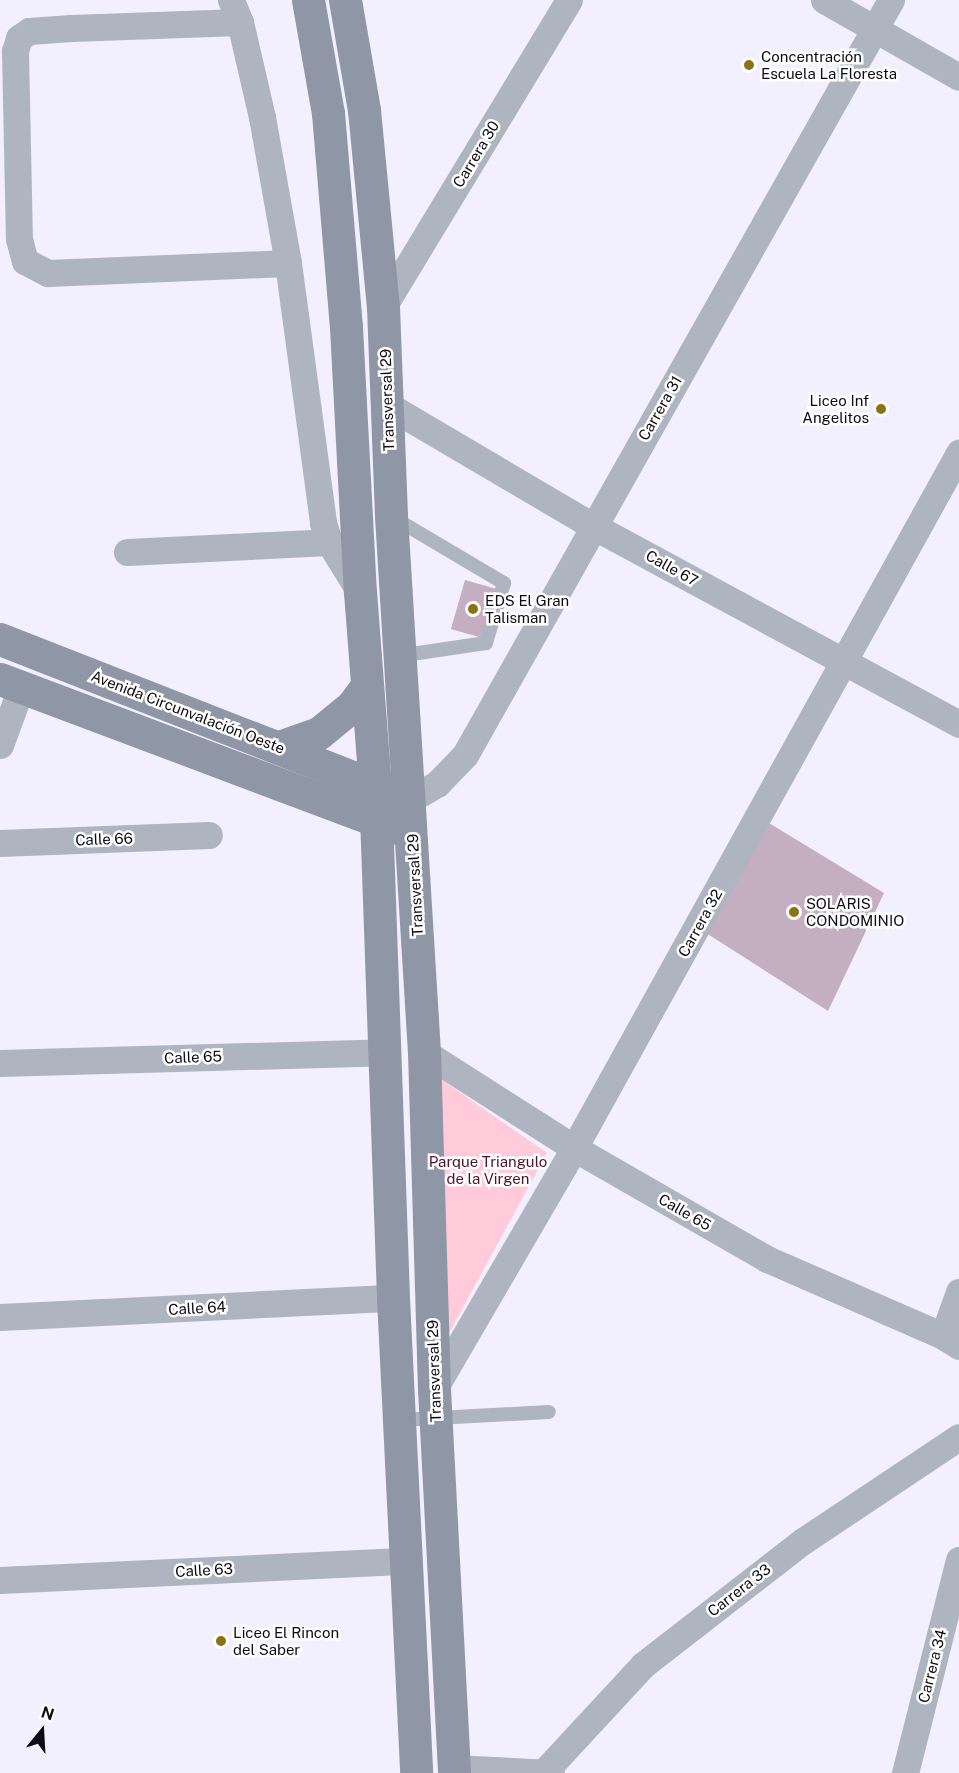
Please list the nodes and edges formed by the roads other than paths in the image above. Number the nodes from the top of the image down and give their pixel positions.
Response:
1 (308, 0) edge
2 (345, 0) edge
3 (569, 0) edge
4 (824, 0) edge
5 (891, 0) edge
6 (236, 11) edge
7 (875, 29) junction
8 (959, 77) edge
9 (288, 263) junction
10 (383, 307) junction
11 (389, 406) junction
12 (959, 453) edge
13 (391, 516) junction
14 (593, 526) junction
15 (328, 542) junction
16 (127, 552) dead end
17 (360, 592) junction
18 (0, 639) edge
19 (380, 663) junction
20 (845, 663) junction
21 (10, 683) edge
22 (959, 724) edge
23 (0, 745) edge
24 (279, 747) junction
25 (375, 787) junction
26 (410, 801) junction
27 (377, 821) junction
28 (411, 833) junction
29 (209, 835) dead end
30 (0, 843) edge
31 (386, 1052) junction
32 (424, 1052) junction
33 (0, 1063) edge
34 (574, 1148) junction
35 (959, 1292) edge
36 (393, 1298) junction
37 (0, 1317) edge
38 (951, 1341) edge
39 (435, 1404) junction
40 (549, 1412) dead end
41 (400, 1420) junction
42 (959, 1437) edge
43 (959, 1560) edge
44 (408, 1561) junction
45 (0, 1580) edge
46 (454, 1770) edge
47 (547, 1772) edge
48 (416, 1773) edge
49 (905, 1773) edge

1 - 17 main road, Transversal 29
2 - 10 main road, Transversal 29
3 - 10 street, Carrera 30
4 - 7 street
5 - 7 street, Carrera 31
6 - 9 street
6 - 9 street
7 - 8 street
7 - 14 street, Carrera 31
9 - 15 street
10 - 11 main road, Transversal 29
11 - 13 main road, Transversal 29
11 - 14 street, Calle 67
12 - 20 street, Carrera 32
13 - 19 main road, Transversal 29
13 - 19 lane
14 - 20 street, Calle 67
14 - 26 street, Carrera 31
15 - 16 street
15 - 17 street
17 - 19 main road, Transversal 29
18 - 24 main road, Avenida Circunvalación Oeste
19 - 24 main road
19 - 25 main road, Transversal 29
19 - 26 main road, Transversal 29
20 - 22 street, Calle 67
20 - 34 street, Carrera 32
21 - 23 street
21 - 27 main road
24 - 25 main road, Avenida Circunvalación Oeste
25 - 26 main road, Avenida Circunvalación Oeste
25 - 27 main road, Transversal 29
26 - 28 main road, Transversal 29
27 - 28 main road
27 - 31 main road, Transversal 29
28 - 32 main road, Transversal 29
29 - 30 street, Calle 66
31 - 33 street, Calle 65
31 - 36 main road, Transversal 29
32 - 34 street, Calle 65
32 - 39 main road, Transversal 29
34 - 38 street, Calle 65
34 - 39 street, Carrera 32
35 - 38 street
36 - 37 street, Calle 64
36 - 41 main road, Transversal 29
39 - 40 lane
39 - 41 lane
39 - 46 main road, Transversal 29
41 - 44 main road, Transversal 29
42 - 47 street, Carrera 33
43 - 49 street, Carrera 34
44 - 45 street, Calle 63
44 - 48 main road, Transversal 29
46 - 47 street

